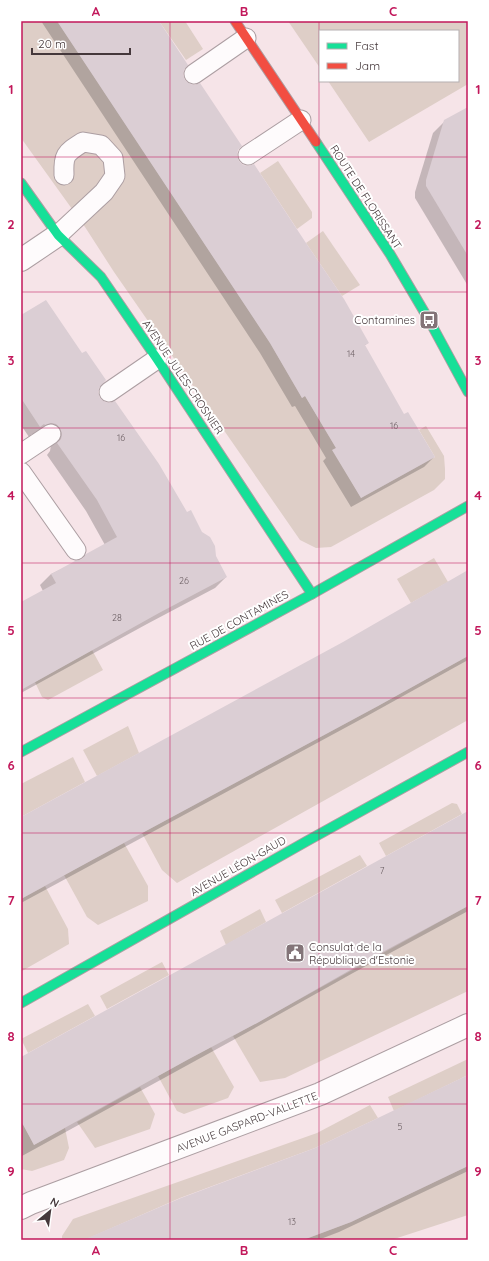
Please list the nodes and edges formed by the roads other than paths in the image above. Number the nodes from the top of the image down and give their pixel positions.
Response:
1 (234, 21) edge
2 (246, 38) junction
3 (194, 74) dead end
4 (301, 120) junction
5 (248, 154) dead end
6 (64, 175) dead end
7 (21, 183) edge
8 (58, 235) junction
9 (21, 260) edge
10 (156, 359) junction
11 (109, 392) dead end
12 (468, 392) edge
13 (51, 434) dead end
14 (21, 454) edge
15 (21, 472) edge
16 (468, 506) edge
17 (76, 550) dead end
18 (312, 594) junction
19 (21, 752) edge
20 (468, 752) edge
21 (21, 1003) edge
22 (468, 1025) edge
23 (21, 1208) edge

1 - 2 street, ROUTE DE FLORISSANT
2 - 3 lane
2 - 4 street, ROUTE DE FLORISSANT
4 - 5 lane
4 - 12 street, ROUTE DE FLORISSANT
6 - 8 lane
7 - 8 street, AVENUE JULES-CROSNIER
8 - 9 street
8 - 10 street, AVENUE JULES-CROSNIER
10 - 11 lane
10 - 18 street, AVENUE JULES-CROSNIER
13 - 14 lane
15 - 17 lane
16 - 18 street, RUE DE CONTAMINES
18 - 19 street, RUE DE CONTAMINES
20 - 21 street, AVENUE LÉON-GAUD
22 - 23 street, AVENUE GASPARD-VALLETTE

